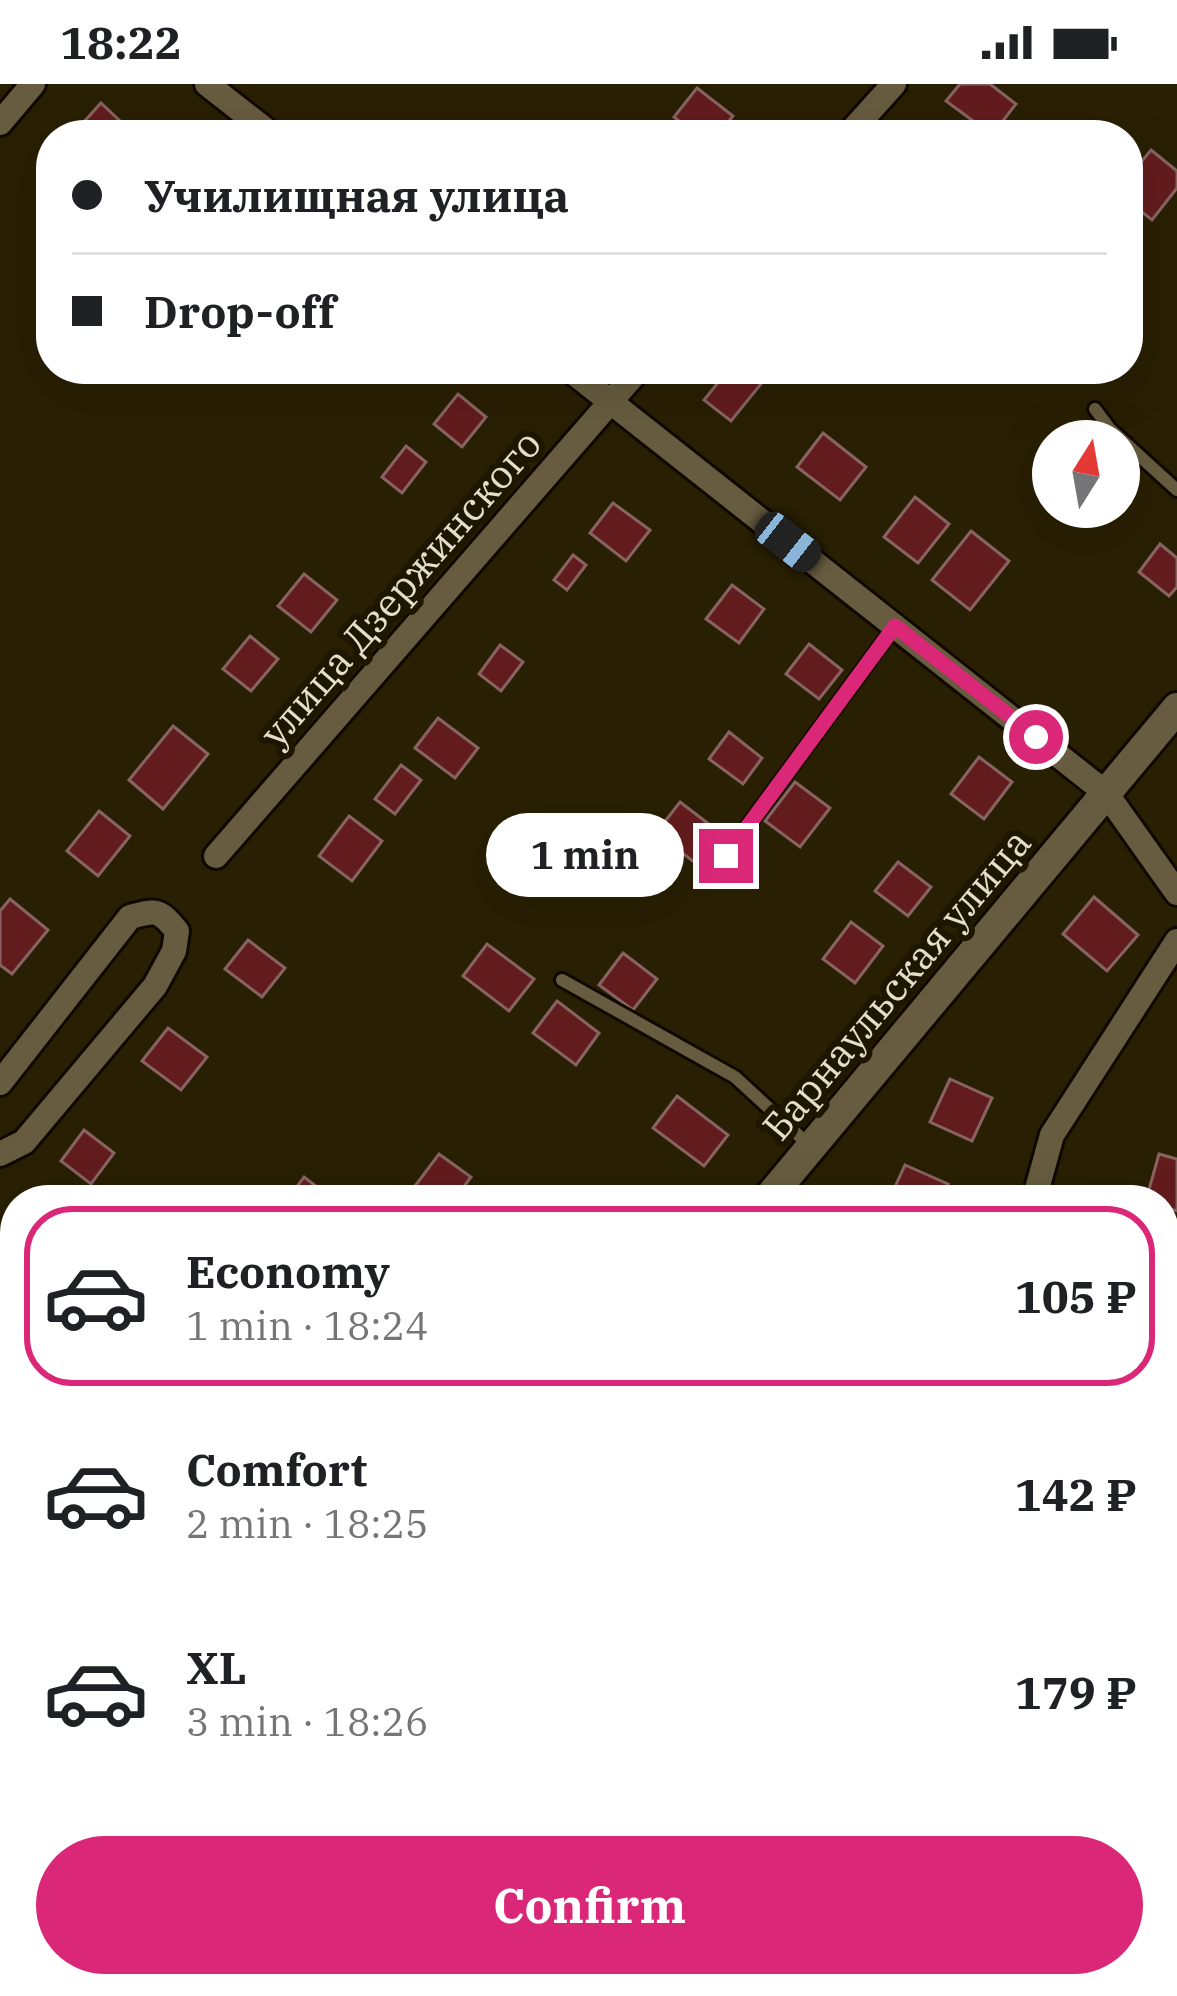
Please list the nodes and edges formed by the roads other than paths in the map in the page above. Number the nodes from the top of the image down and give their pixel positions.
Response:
1 (33, 84) edge
2 (207, 84) edge
3 (894, 84) edge
4 (253, 120) edge
5 (862, 120) edge
6 (0, 122) edge
7 (587, 384) edge
8 (626, 384) edge
9 (610, 402) junction
10 (1095, 409) dead end
11 (1177, 490) edge
12 (895, 626) junction
13 (1177, 708) edge
14 (1106, 793) junction
15 (216, 856) dead end
16 (726, 856) dead end
17 (1177, 893) edge
18 (1177, 941) edge
19 (562, 980) dead end
20 (0, 1083) edge
21 (811, 1147) junction
22 (0, 1154) edge
23 (779, 1185) edge
24 (1038, 1185) edge

1 - 6 street
2 - 4 street
3 - 5 street
7 - 9 street
8 - 9 street, улица Дзержинского
9 - 12 street
9 - 15 street, улица Дзержинского
10 - 11 lane
12 - 14 street
12 - 16 lane
13 - 14 street, Барнаульская улица
14 - 17 street
14 - 21 street, Барнаульская улица
18 - 24 street
19 - 21 lane
20 - 22 street
21 - 23 street, Барнаульская улица

